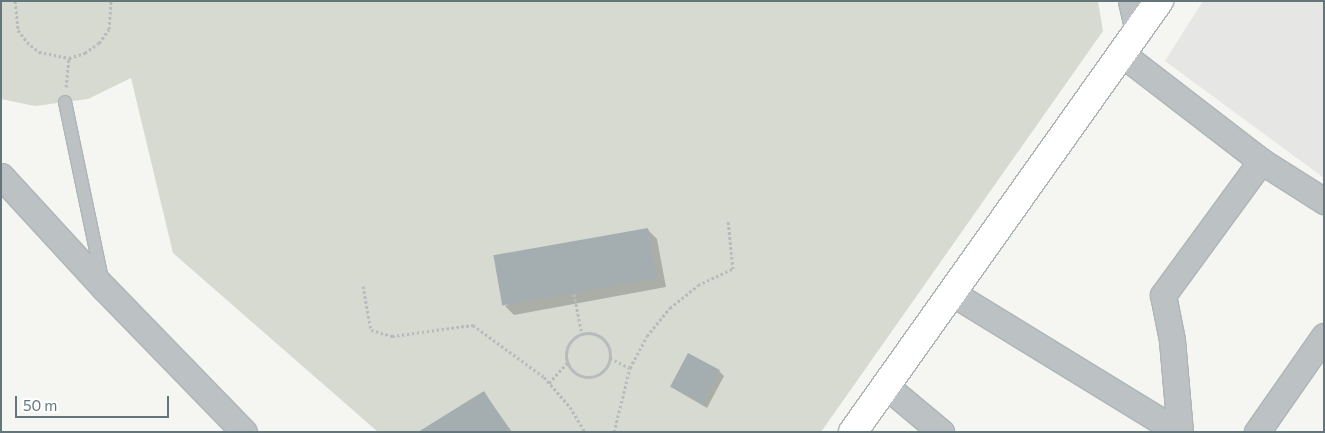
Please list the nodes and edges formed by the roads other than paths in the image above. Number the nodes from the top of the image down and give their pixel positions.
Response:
1 (1131, 1) edge
2 (1160, 1) edge
3 (1138, 32) junction
4 (1122, 54) junction
5 (64, 102) road end
6 (1261, 161) junction
7 (1, 176) edge
8 (1324, 202) edge
9 (104, 289) junction
10 (952, 293) junction
11 (1324, 336) edge
12 (886, 386) junction
13 (244, 432) edge
14 (853, 432) edge
15 (941, 432) edge
16 (1179, 432) edge
17 (1257, 432) edge

1 - 3 street
2 - 3 street
3 - 4 street
4 - 6 street
4 - 10 street
5 - 9 lane
6 - 8 street
6 - 16 street
7 - 9 street
9 - 13 street
10 - 12 street
10 - 16 street
11 - 17 street
12 - 14 street
12 - 15 street

